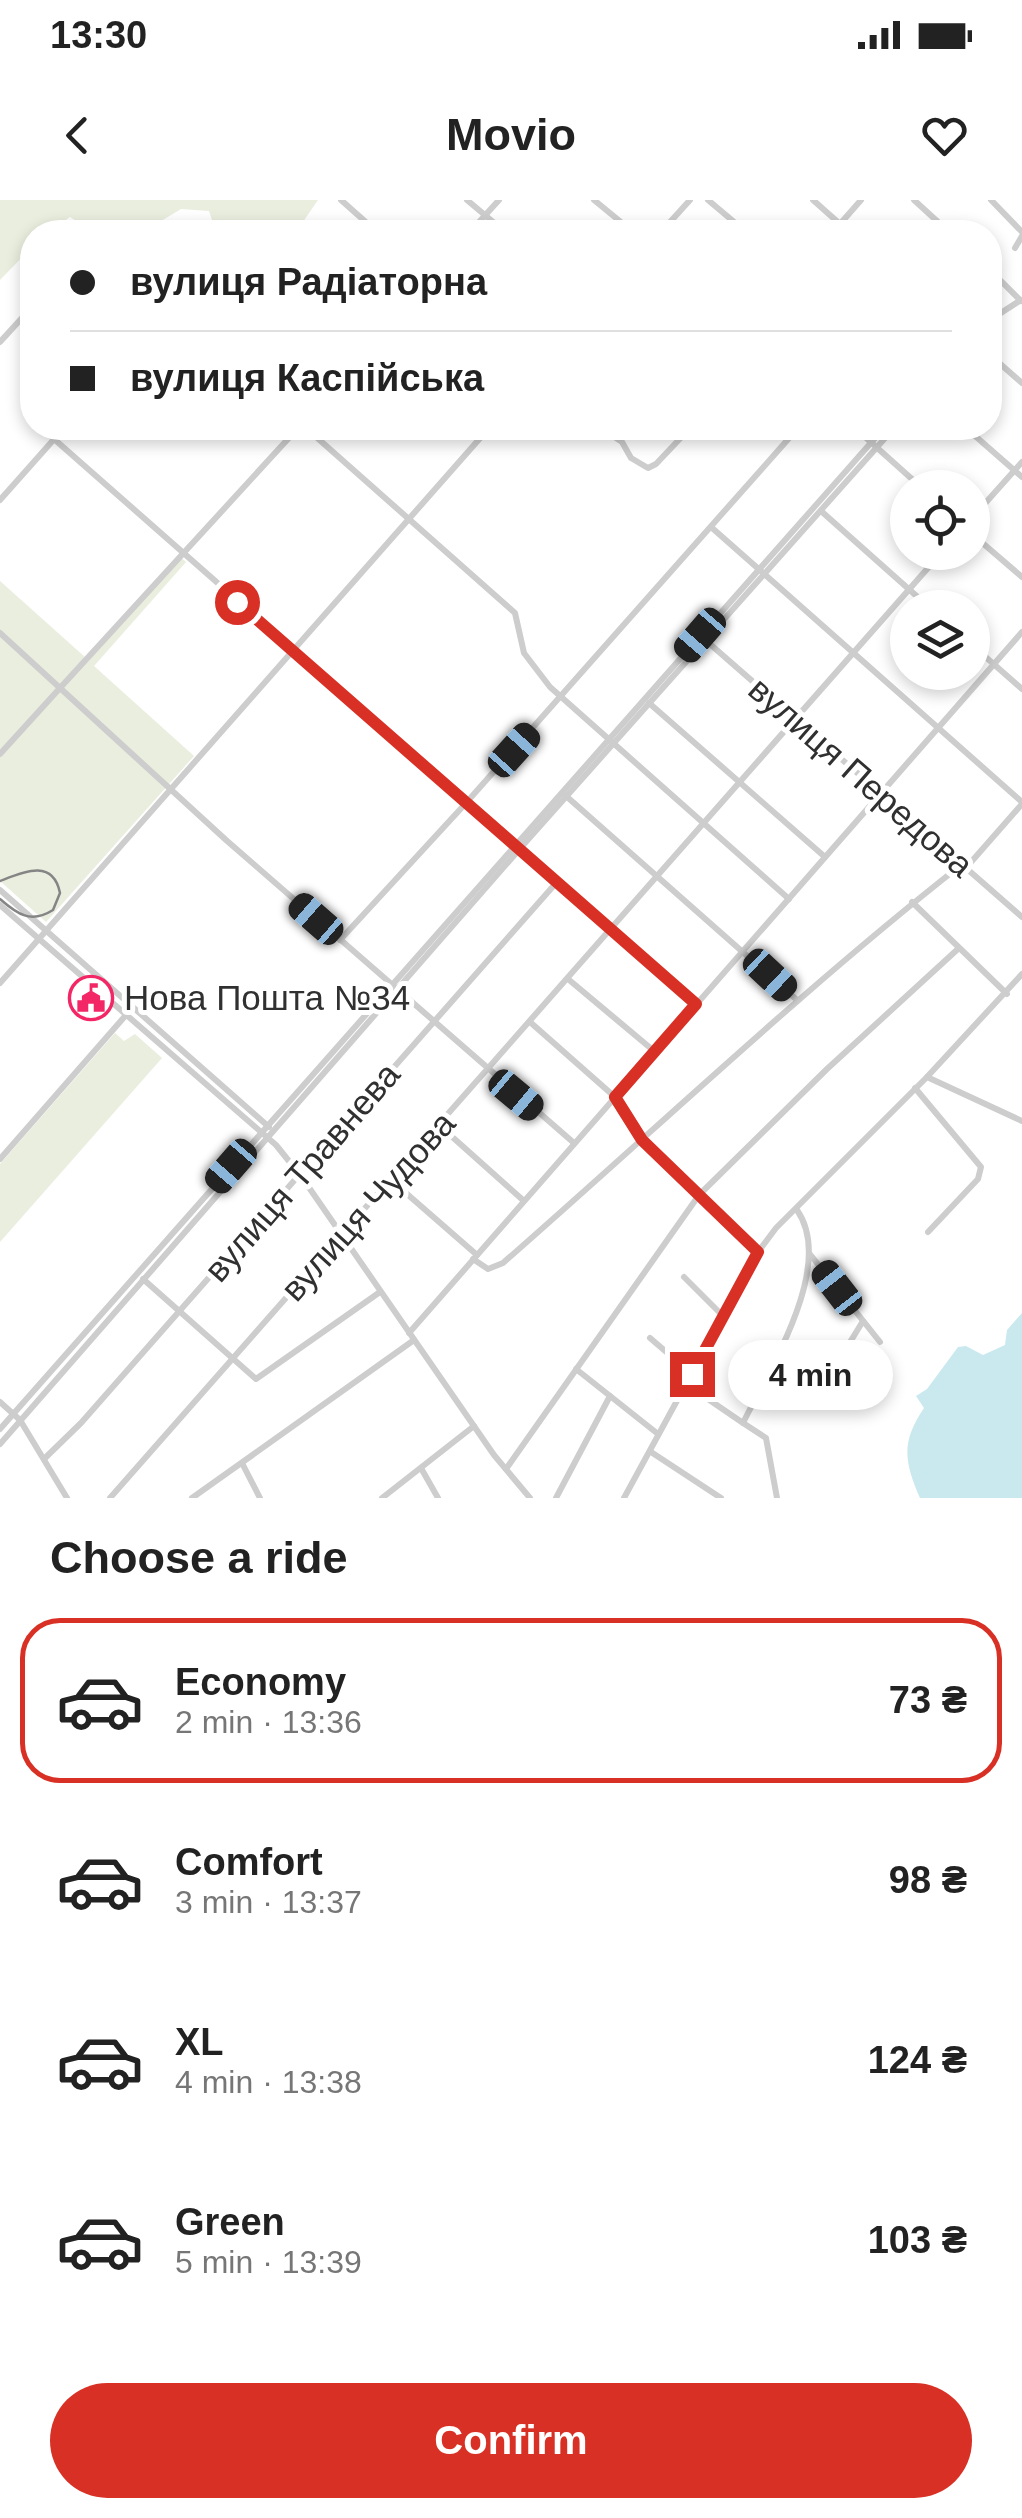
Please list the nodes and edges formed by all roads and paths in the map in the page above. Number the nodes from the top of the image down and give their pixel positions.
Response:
1 (341, 200) edge
2 (467, 200) edge
3 (499, 200) edge
4 (594, 200) edge
5 (690, 200) edge
6 (708, 200) edge
7 (813, 200) edge
8 (861, 200) edge
9 (914, 200) edge
10 (992, 200) edge
11 (485, 216) junction
12 (364, 220) edge
13 (481, 220) edge
14 (490, 220) edge
15 (618, 220) edge
16 (672, 220) edge
17 (732, 220) edge
18 (836, 220) edge
19 (844, 220) edge
20 (936, 220) edge
21 (1022, 234) edge
22 (1014, 248) dead end
23 (1002, 282) edge
24 (1021, 300) edge
25 (20, 320) edge
26 (0, 342) edge
27 (1002, 366) edge
28 (1022, 383) edge
29 (54, 440) joint
30 (287, 440) edge
31 (320, 440) edge
32 (478, 440) edge
33 (619, 440) edge
34 (679, 440) edge
35 (788, 440) edge
36 (869, 440) edge
37 (876, 440) edge
38 (879, 440) edge
39 (980, 440) edge
40 (874, 444) junction
41 (1022, 462) edge
42 (902, 470) edge
43 (1014, 470) junction
44 (1022, 477) edge
45 (990, 497) edge
46 (0, 500) edge
47 (821, 510) junction
48 (410, 519) junction
49 (712, 527) junction
50 (990, 549) edge
51 (184, 555) junction
52 (926, 570) edge
53 (763, 571) junction
54 (1022, 577) edge
55 (909, 589) junction
56 (1022, 632) edge
57 (0, 633) edge
58 (703, 638) junction
59 (293, 650) junction
60 (854, 654) junction
61 (990, 661) edge
62 (994, 664) junction
63 (60, 688) junction
64 (1022, 688) edge
65 (561, 697) junction
66 (646, 701) junction
67 (795, 721) junction
68 (937, 728) junction
69 (611, 741) junction
70 (0, 754) edge
71 (739, 784) junction
72 (170, 789) junction
73 (564, 794) junction
74 (880, 796) junction
75 (466, 803) junction
76 (1022, 803) edge
77 (703, 823) junction
78 (516, 847) junction
79 (825, 857) junction
80 (963, 867) junction
81 (658, 876) junction
82 (556, 882) junction
83 (0, 890) edge
84 (789, 899) junction
85 (912, 902) junction
86 (0, 905) edge
87 (1022, 917) edge
88 (612, 929) junction
89 (46, 930) junction
90 (38, 938) junction
91 (340, 940) junction
92 (959, 948) junction
93 (743, 950) junction
94 (1022, 974) edge
95 (568, 979) junction
96 (0, 983) edge
97 (394, 987) junction
98 (1007, 994) junction
99 (797, 1000) junction
100 (696, 1004) junction
101 (126, 1015) junction
102 (434, 1021) junction
103 (530, 1022) junction
104 (654, 1051) junction
105 (488, 1070) junction
106 (927, 1077) junction
107 (915, 1088) junction
108 (615, 1097) junction
109 (1022, 1121) edge
110 (440, 1126) junction
111 (270, 1128) junction
112 (263, 1136) junction
113 (642, 1140) junction
114 (574, 1144) junction
115 (276, 1145) junction
116 (0, 1158) edge
117 (301, 1176) junction
118 (391, 1180) junction
119 (699, 1195) junction
120 (524, 1201) junction
121 (796, 1209) junction
122 (928, 1232) dead end
123 (341, 1237) junction
124 (758, 1252) junction
125 (809, 1253) junction
126 (475, 1257) junction
127 (684, 1278) dead end
128 (143, 1280) junction
129 (380, 1292) junction
130 (179, 1312) junction
131 (723, 1316) junction
132 (863, 1321) junction
133 (412, 1337) junction
134 (650, 1338) dead end
135 (880, 1342) dead end
136 (233, 1360) junction
137 (576, 1369) junction
138 (692, 1374) junction
139 (686, 1384) junction
140 (610, 1396) junction
141 (0, 1402) edge
142 (860, 1406) dead end
143 (17, 1417) junction
144 (743, 1422) junction
145 (474, 1426) junction
146 (0, 1429) edge
147 (658, 1434) junction
148 (0, 1444) edge
149 (651, 1452) junction
150 (44, 1459) junction
151 (242, 1462) junction
152 (421, 1468) junction
153 (506, 1469) junction
154 (66, 1498) edge
155 (110, 1498) edge
156 (192, 1498) edge
157 (260, 1498) edge
158 (382, 1498) edge
159 (438, 1498) edge
160 (530, 1498) edge
161 (556, 1498) edge
162 (624, 1498) edge
163 (721, 1498) edge
164 (778, 1498) edge

1 - 12 street
2 - 11 street
3 - 11 street
4 - 15 street
5 - 16 street
6 - 17 street
7 - 18 street
8 - 19 street
9 - 20 street
10 - 21 street
11 - 13 street
11 - 14 street
21 - 22 street
23 - 24 street
25 - 26 street
27 - 28 street
29 - 46 street
29 - 51 street
30 - 51 street
31 - 48 street
32 - 48 street
33 - 34 street
35 - 49 street
36 - 40 street
37 - 40 street
38 - 40 street
39 - 43 street
40 - 42 street
40 - 47 street
40 - 53 street
41 - 43 street
43 - 44 street
43 - 45 street
47 - 53 street
47 - 55 street
48 - 59 street
48 - 65 street
49 - 53 street
49 - 65 street
50 - 54 street
51 - 59 street
51 - 63 street
52 - 55 street, вулиця Чудова
53 - 58 street
53 - 60 street
55 - 60 street, вулиця Чудова
56 - 62 street
57 - 63 street
58 - 66 street
58 - 67 street, вулиця Передова
59 - 72 street
59 - 75 street
60 - 67 street, вулиця Чудова
60 - 68 street
61 - 62 street
62 - 64 street
62 - 68 street
63 - 70 street
63 - 72 street
65 - 69 street
65 - 75 street
66 - 69 street
66 - 71 street
67 - 71 street, вулиця Чудова
67 - 74 street, вулиця Передова
68 - 74 street
68 - 76 street
69 - 73 street
69 - 77 street
71 - 77 street, вулиця Чудова
71 - 79 street
72 - 89 street
72 - 91 street
73 - 78 street
73 - 81 street
74 - 79 street
74 - 80 street, вулиця Передова
75 - 78 street
75 - 91 street
76 - 80 street
77 - 81 street, вулиця Чудова
77 - 84 street
78 - 82 street
78 - 97 street
79 - 84 street
80 - 85 street
80 - 87 street, вулиця Передова
81 - 88 street, вулиця Чудова
81 - 93 street
82 - 88 street
82 - 102 street, вулиця Травнева
83 - 89 street
84 - 93 street
85 - 92 street
85 - 99 street
86 - 90 street
88 - 95 street, вулиця Чудова
88 - 100 street
89 - 90 street
89 - 111 street
90 - 96 street
90 - 101 street
91 - 97 street
92 - 98 street
92 - 119 street
93 - 99 street
93 - 100 street
94 - 98 street
95 - 103 street, вулиця Чудова
95 - 104 street
97 - 102 street
97 - 111 street
98 - 106 street
99 - 113 street
100 - 104 street
101 - 112 street
101 - 116 street
102 - 105 street
102 - 117 street, вулиця Травнева
103 - 105 street, вулиця Чудова
103 - 108 street
104 - 108 street
105 - 110 street, вулиця Чудова
105 - 114 street
106 - 107 street
106 - 109 street
107 - 121 street
107 - 122 street
108 - 113 street
108 - 114 street
110 - 118 street, вулиця Чудова
110 - 120 street
111 - 112 street
111 - 115 street
112 - 115 street
112 - 128 street
112 - 143 street
113 - 119 street
113 - 126 street
114 - 120 street
115 - 117 street
117 - 123 street
117 - 130 street, вулиця Травнева
118 - 123 street, вулиця Чудова
118 - 126 street
119 - 124 street
119 - 137 street
120 - 126 street
121 - 124 street
121 - 125 street
123 - 129 street
123 - 136 street, вулиця Чудова
124 - 131 street
125 - 132 street
125 - 144 street
126 - 133 street
127 - 131 street
128 - 130 street
128 - 143 street
129 - 133 street
129 - 136 street
130 - 136 street
130 - 150 street, вулиця Травнева
131 - 138 street
132 - 135 street
132 - 142 street
133 - 145 street
133 - 151 street
134 - 138 street
136 - 155 street, вулиця Чудова
137 - 140 street
137 - 153 street
138 - 139 street
139 - 144 street
139 - 147 street
140 - 147 street
140 - 161 street
141 - 143 street
143 - 146 street
143 - 148 street
143 - 150 street
144 - 164 street
145 - 152 street
145 - 153 street
147 - 149 street
149 - 162 street
149 - 163 street
150 - 154 street
151 - 156 street
151 - 157 street
152 - 158 street
152 - 159 street
153 - 160 street

